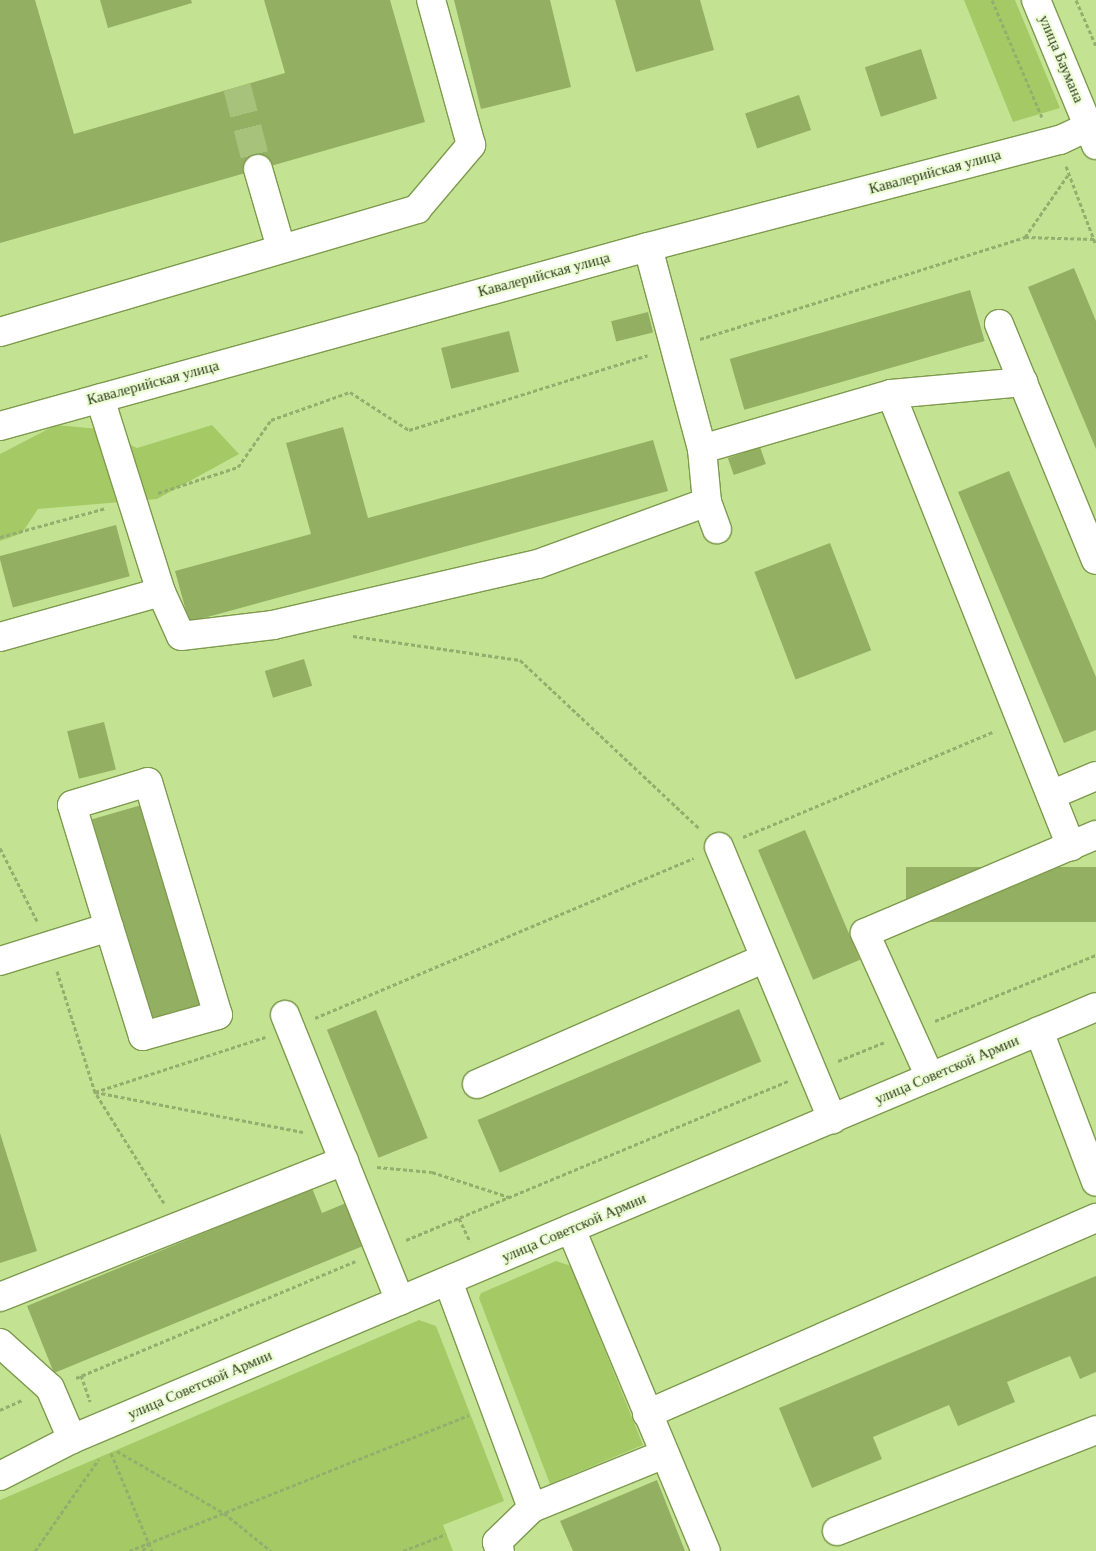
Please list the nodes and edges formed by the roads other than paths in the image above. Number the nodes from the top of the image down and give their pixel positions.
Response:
1 (431, 0) edge
2 (1036, 0) edge
3 (1092, 136) edge
4 (258, 169) tunnel mouth
5 (648, 247) junction
6 (281, 248) junction
7 (999, 324) dead end
8 (0, 332) edge
9 (1022, 382) junction
10 (891, 394) junction
11 (100, 398) junction
12 (0, 426) edge
13 (702, 450) junction
14 (707, 502) junction
15 (717, 529) dead end
16 (1096, 560) edge
17 (161, 592) junction
18 (0, 637) edge
19 (1096, 776) edge
20 (1052, 795) junction
21 (1096, 835) edge
22 (1071, 846) junction
23 (719, 847) road end
24 (110, 927) junction
25 (766, 958) junction
26 (0, 961) edge
27 (1096, 1007) edge
28 (288, 1022) road end
29 (1039, 1031) junction
30 (930, 1077) junction
31 (477, 1084) dead end
32 (832, 1119) junction
33 (340, 1149) junction
34 (1096, 1182) edge
35 (1096, 1218) edge
36 (571, 1229) junction
37 (448, 1280) junction
38 (0, 1298) edge
39 (400, 1301) junction
40 (0, 1343) edge
41 (648, 1414) junction
42 (1096, 1430) edge
43 (61, 1443) junction
44 (664, 1454) junction
45 (0, 1462) edge
46 (0, 1476) edge
47 (532, 1508) junction
48 (837, 1531) dead end
49 (500, 1551) edge
50 (706, 1551) edge

1 - 6 street
2 - 3 street, улица Баумана
3 - 5 street, Кавалерийская улица
4 - 6 street
5 - 11 street, Кавалерийская улица
5 - 13 street
6 - 8 street
7 - 9 street
9 - 10 street
9 - 16 street
10 - 13 street
10 - 20 street
11 - 12 street, Кавалерийская улица
11 - 17 street
13 - 14 street
14 - 15 street
14 - 17 street
17 - 18 street
19 - 20 street
20 - 22 street
21 - 22 street
22 - 30 street
23 - 25 street
24 - 24 street
24 - 26 street
25 - 31 street
25 - 32 street
27 - 29 street, улица Советской Армии
28 - 33 street
29 - 30 street, улица Советской Армии
29 - 34 street
30 - 32 street, улица Советской Армии
32 - 36 street, улица Советской Армии
33 - 38 street
33 - 39 street
35 - 41 street
36 - 37 street, улица Советской Армии
36 - 41 street
37 - 39 street, улица Советской Армии
37 - 47 street
39 - 43 street, улица Советской Армии
40 - 43 street
41 - 44 street
42 - 48 street
43 - 45 street, улица Советской Армии
43 - 46 street, улица Советской Армии
44 - 47 street
44 - 50 street
47 - 49 street

